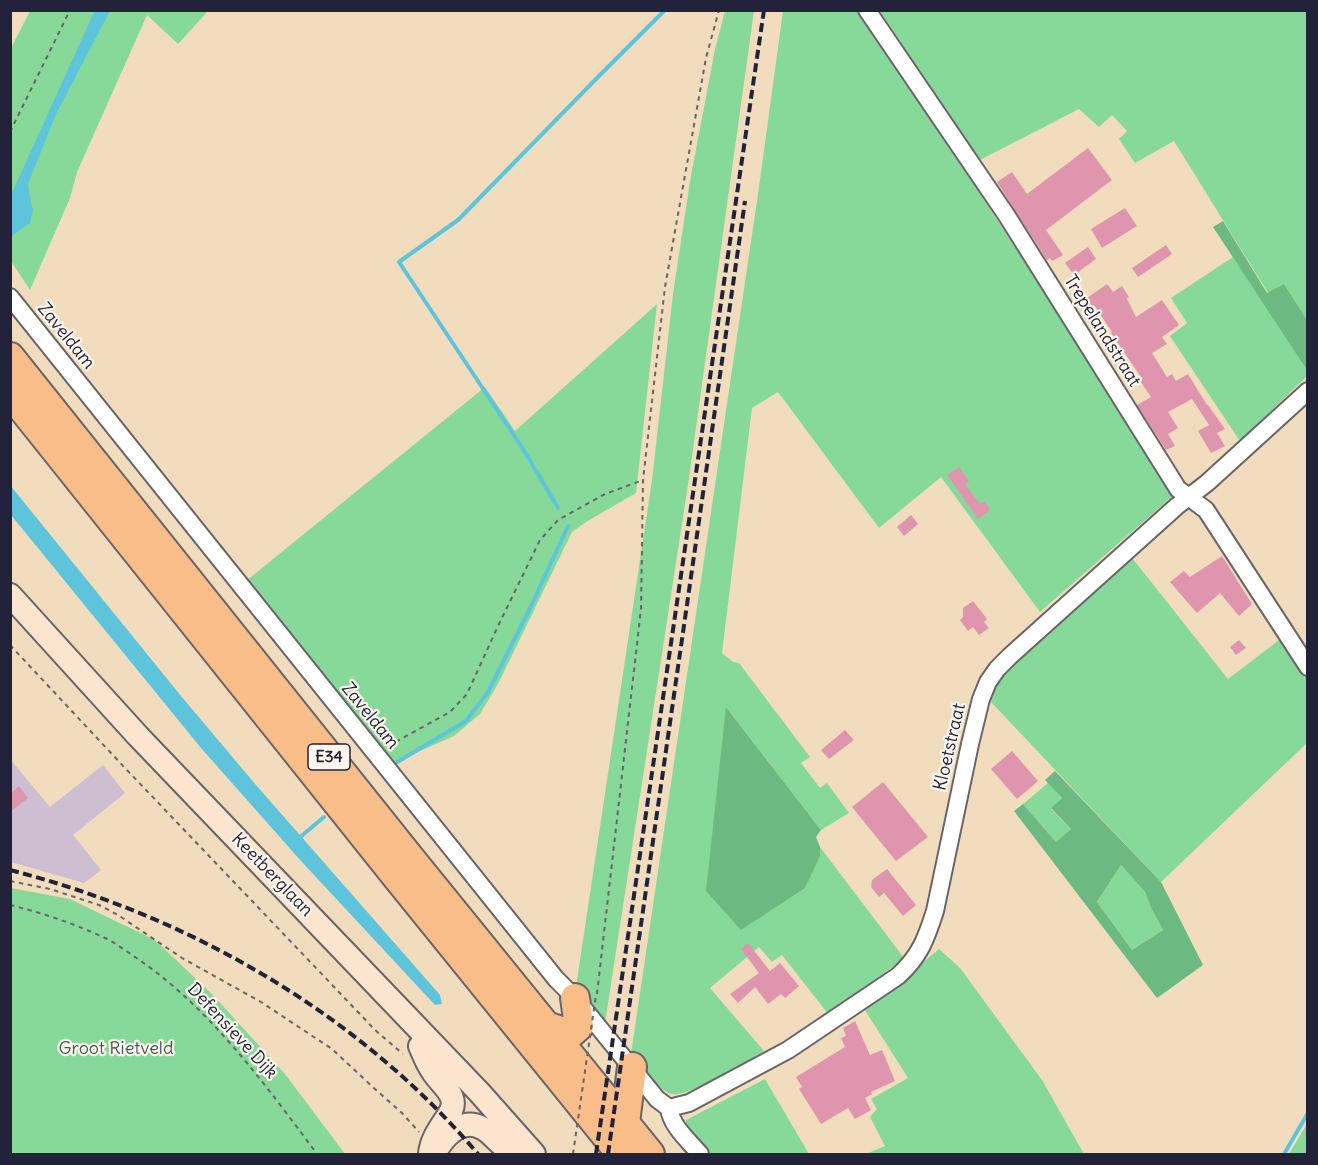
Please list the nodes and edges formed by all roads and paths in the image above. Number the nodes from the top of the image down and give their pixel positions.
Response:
1 (70, 10) edge
2 (719, 10) edge
3 (867, 10) edge
4 (10, 132) edge
5 (10, 297) edge
6 (10, 357) edge
7 (1308, 391) edge
8 (10, 393) edge
9 (643, 480) junction
10 (1188, 497) junction
11 (10, 595) edge
12 (10, 614) edge
13 (10, 645) edge
14 (1308, 667) edge
15 (375, 754) junction
16 (10, 881) edge
17 (10, 905) edge
18 (586, 997) junction
19 (546, 1026) junction
20 (412, 1051) junction
21 (632, 1067) junction
22 (669, 1108) junction
23 (625, 1123) junction
24 (432, 1152) edge
25 (317, 1155) edge
26 (515, 1155) edge
27 (520, 1155) edge
28 (534, 1155) edge
29 (573, 1155) edge
30 (621, 1155) edge
31 (650, 1155) edge
32 (700, 1155) edge

1 - 4 path
2 - 9 path
3 - 10 street, Trepelandstraat
5 - 15 street, Zaveldam
6 - 19 highway, E34
7 - 10 street, Kloetstraat
8 - 30 highway, E34
9 - 15 path
9 - 18 path
10 - 14 street, Trepelandstraat
10 - 22 street, Kloetstraat
11 - 28 main road, Keetberglaan
12 - 20 main road, Keetberglaan
13 - 20 path
15 - 18 street, Zaveldam
16 - 24 path
17 - 25 path, Defensieve Dijk
18 - 19 highway
18 - 21 street, Zaveldam
18 - 29 path, bridge
19 - 23 highway, E34
20 - 24 main road
20 - 27 main road, Keetberglaan
21 - 22 street, Zaveldam
21 - 23 highway
22 - 32 street, Zaveldam
23 - 31 highway, E34
24 - 26 main road

